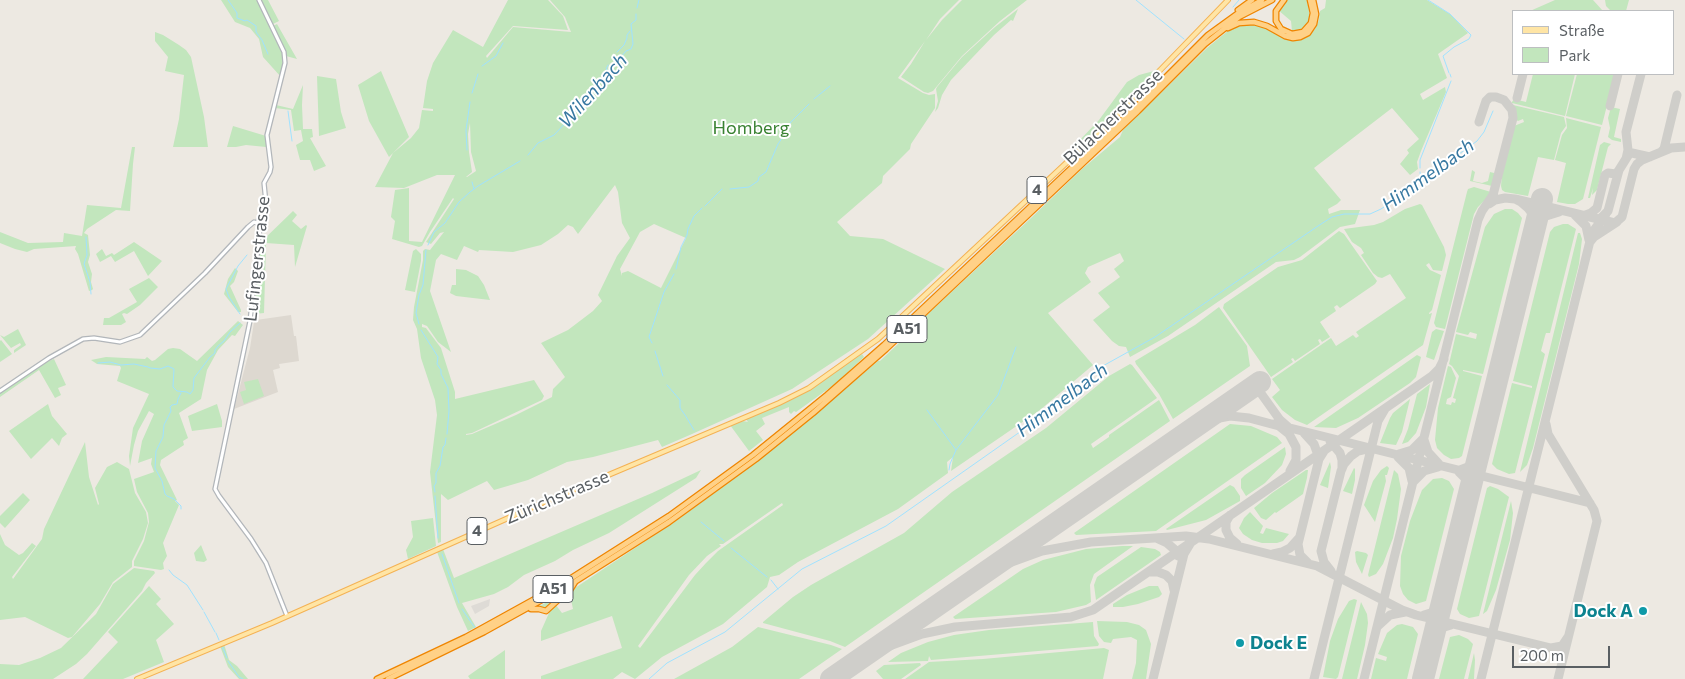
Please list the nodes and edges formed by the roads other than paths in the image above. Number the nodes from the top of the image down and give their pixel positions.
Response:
1 (260, 0) edge
2 (1228, 0) edge
3 (1252, 0) edge
4 (1262, 0) edge
5 (1272, 0) edge
6 (1284, 0) edge
7 (1312, 0) edge
8 (1210, 36) junction
9 (257, 223) junction
10 (837, 369) joint
11 (0, 391) edge
12 (576, 581) junction
13 (527, 609) junction
14 (287, 616) junction
15 (136, 679) edge
16 (377, 679) edge
17 (388, 679) edge

1 - 9 street, Lufingerstrasse
2 - 10 main road, Bülacherstrasse / 4
3 - 8 highway
4 - 8 highway, A51
5 - 8 highway, A51
6 - 7 highway
7 - 8 highway
8 - 12 highway, A51
8 - 16 highway, A51
9 - 11 street
9 - 14 street, Lufingerstrasse
10 - 14 main road, Zürichstrasse / 4
12 - 13 highway, A51
12 - 13 highway
13 - 17 highway, A51
14 - 15 main road, Zürichstrasse / 4

